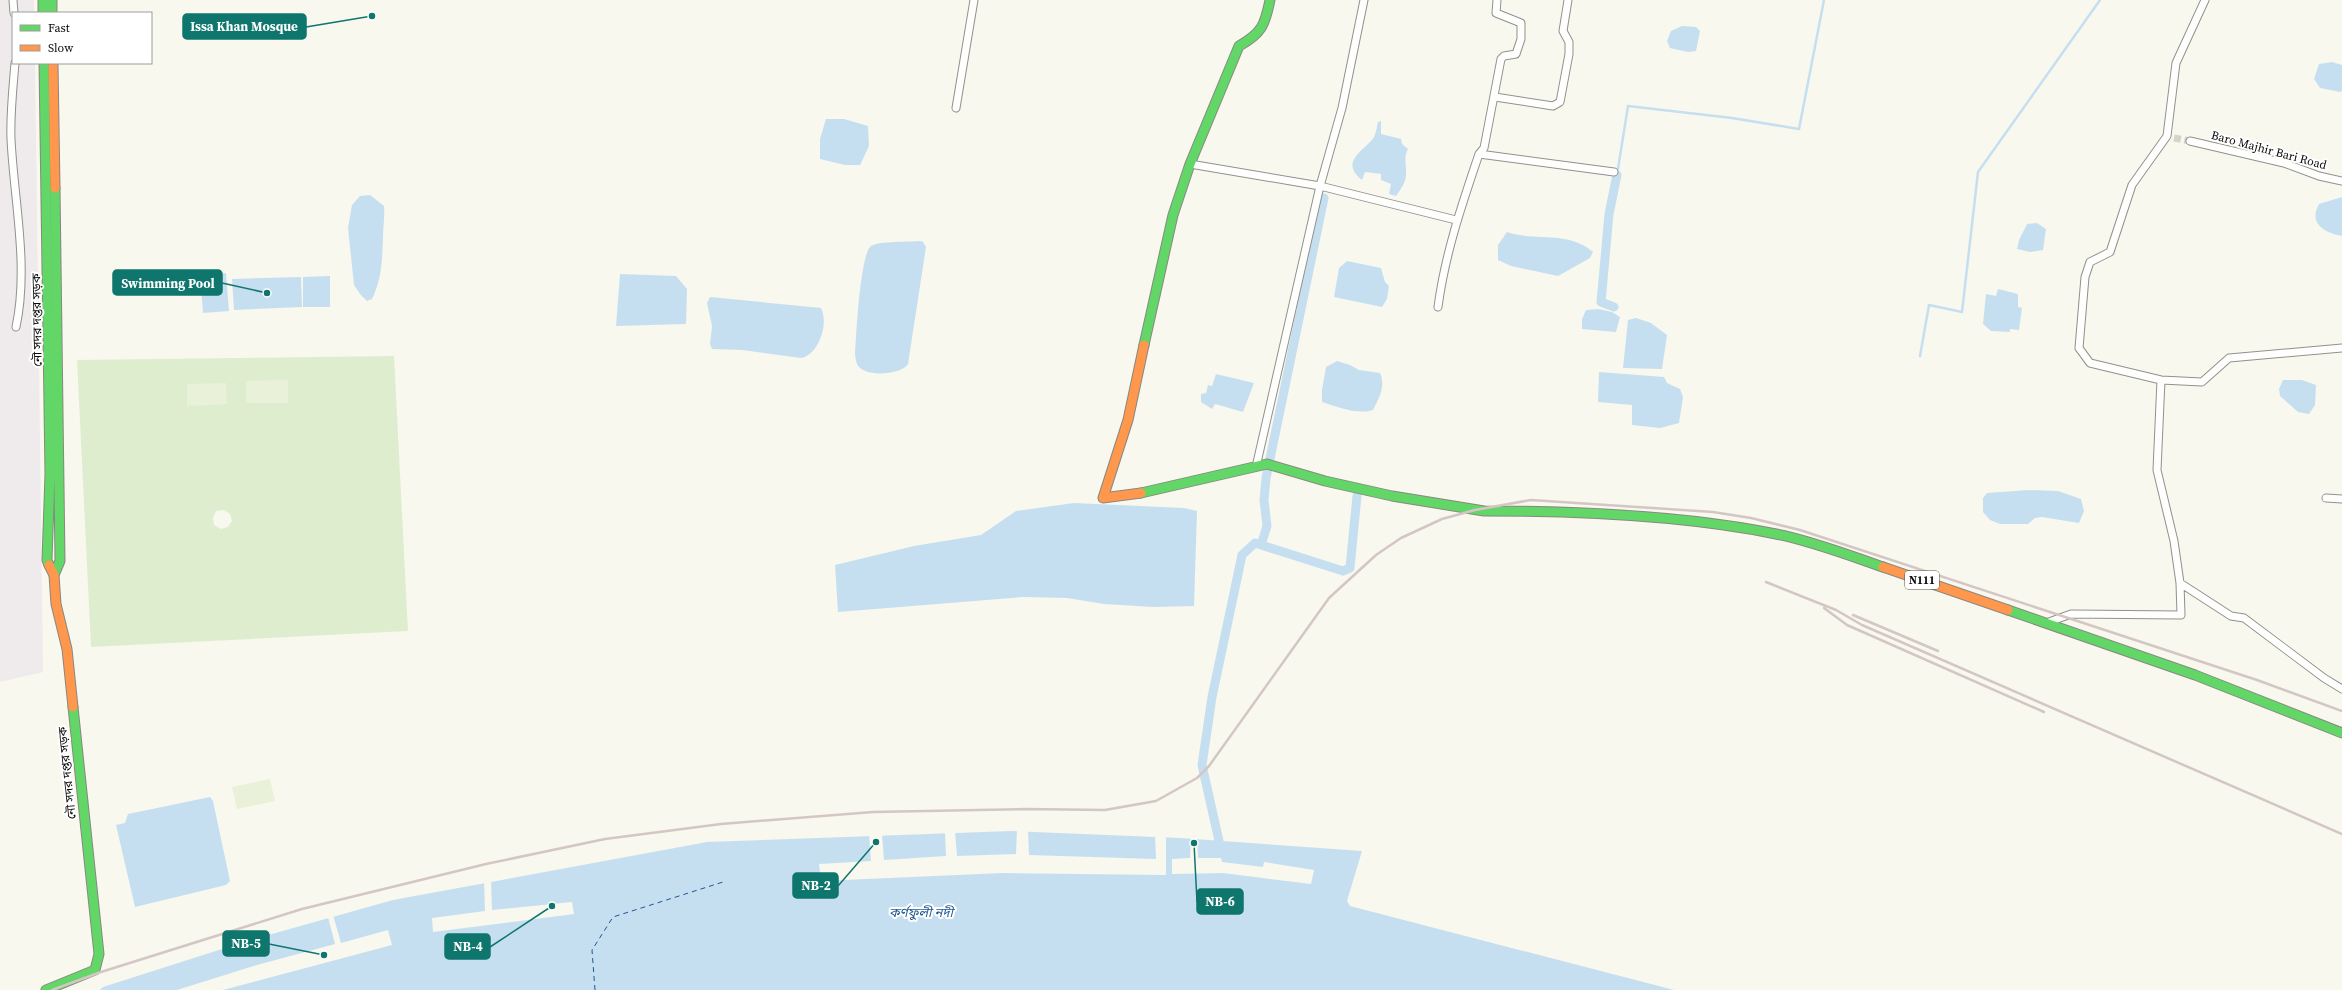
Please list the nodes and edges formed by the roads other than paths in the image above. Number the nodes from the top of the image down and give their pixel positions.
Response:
1 (12, 0) edge
2 (43, 0) edge
3 (52, 0) edge
4 (974, 0) edge
5 (1270, 0) edge
6 (1364, 0) edge
7 (1497, 0) edge
8 (1568, 0) edge
9 (2205, 0) edge
10 (14, 12) edge
11 (43, 12) edge
12 (52, 12) edge
13 (15, 64) edge
14 (44, 64) edge
15 (53, 64) edge
16 (1495, 97) junction
17 (956, 108) dead end
18 (2190, 141) tunnel mouth
19 (1479, 154) junction
20 (1190, 164) junction
21 (1614, 172) dead end
22 (2342, 181) edge
23 (1320, 186) junction
24 (1456, 220) junction
25 (1438, 307) dead end
26 (16, 327) dead end
27 (2342, 348) edge
28 (2161, 380) junction
29 (1256, 467) junction
30 (2326, 498) dead end
31 (2342, 500) edge
32 (54, 575) junction
33 (2180, 583) junction
34 (2048, 623) junction
35 (2342, 688) edge
36 (2342, 733) edge
37 (46, 990) edge

1 - 10 street
2 - 11 main road
3 - 12 main road
4 - 17 street
5 - 20 main road
6 - 23 street
7 - 16 street
8 - 16 street
9 - 28 street
13 - 26 street
14 - 32 main road, নৌ সদর দপ্তর সড়ক
15 - 32 main road, নৌ সদর দপ্তর সড়ক
16 - 19 street
18 - 22 street, Baro Majhir Bari Road
19 - 21 street
19 - 24 street
20 - 23 street
20 - 29 main road
23 - 24 street
23 - 29 street
24 - 25 street
27 - 28 street
28 - 33 street
29 - 34 main road, N111
30 - 31 street
32 - 37 main road, নৌ সদর দপ্তর সড়ক
33 - 34 street
33 - 35 street
34 - 36 main road, N111

